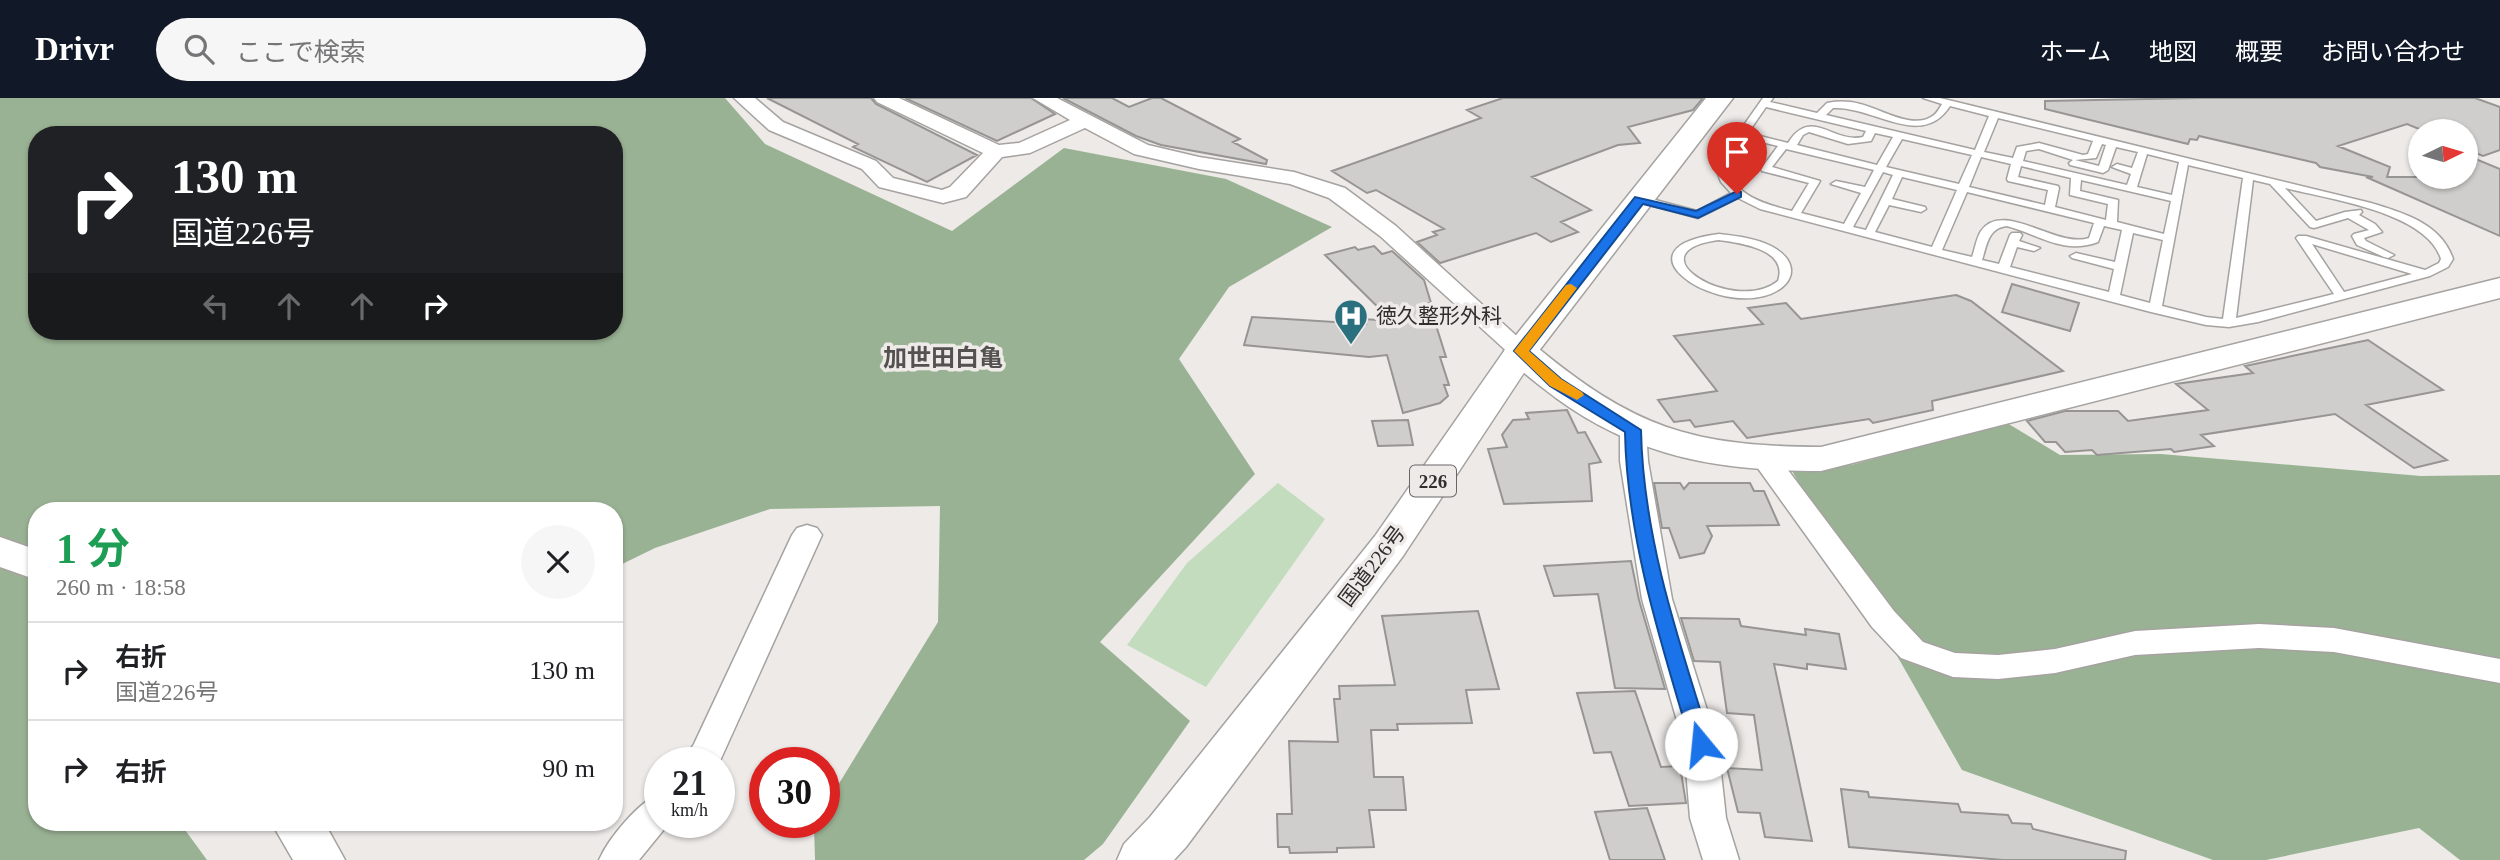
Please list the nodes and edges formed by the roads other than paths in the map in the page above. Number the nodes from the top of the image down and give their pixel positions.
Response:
1 (744, 98) edge
2 (884, 98) edge
3 (1043, 98) edge
4 (1720, 98) edge
5 (1928, 98) edge
6 (1766, 101) edge
7 (1948, 103) junction
8 (1995, 114) junction
9 (1819, 117) junction
10 (1083, 122) junction
11 (1872, 129) junction
12 (1743, 135) junction
13 (1899, 135) junction
14 (2099, 140) junction
15 (2112, 143) junction
16 (1788, 145) junction
17 (2143, 150) junction
18 (996, 151) junction
19 (1978, 153) junction
20 (2184, 160) junction
21 (2017, 162) junction
22 (2117, 167) dead end
23 (1880, 168) junction
24 (2136, 172) junction
25 (1899, 173) junction
26 (2060, 173) junction
27 (2077, 176) junction
28 (2248, 176) junction
29 (2273, 182) junction
30 (1836, 184) dead end
31 (1963, 188) junction
32 (2131, 189) junction
33 (1868, 191) junction
34 (1737, 194) junction
35 (1640, 199) junction
36 (2176, 199) junction
37 (1886, 201) junction
38 (2374, 207) junction
39 (1921, 209) dead end
40 (2049, 209) junction
41 (2349, 214) junction
42 (1698, 215) junction
43 (1796, 215) junction
44 (2105, 223) junction
45 (1847, 228) junction
46 (2128, 228) junction
47 (1869, 234) junction
48 (1719, 237) junction
49 (2167, 238) junction
50 (2034, 248) dead end
51 (1936, 251) junction
52 (2076, 256) dead end
53 (1976, 262) junction
54 (2121, 267) junction
55 (2003, 269) junction
56 (2429, 273) junction
57 (2500, 288) edge
58 (2341, 296) junction
59 (2114, 298) junction
60 (2155, 309) junction
61 (2229, 323) junction
62 (1521, 351) junction
63 (1633, 430) junction
64 (1766, 460) junction
65 (807, 535) dead end
66 (0, 551) edge
67 (28, 562) edge
68 (2500, 671) edge
69 (710, 747) edge
70 (644, 828) edge
71 (302, 831) edge
72 (1171, 846) edge
73 (320, 860) edge
74 (617, 860) edge
75 (1142, 860) edge
76 (1721, 860) edge

1 - 18 street
2 - 18 street
3 - 10 street
4 - 35 main road, 国道226号 / 226
5 - 7 lane
6 - 9 lane
6 - 12 lane
7 - 8 lane
7 - 9 lane
8 - 14 lane
8 - 19 lane
9 - 11 lane
10 - 18 street
10 - 62 street
11 - 13 lane
11 - 16 lane
12 - 16 lane
12 - 34 lane
13 - 19 lane
13 - 23 lane
14 - 15 lane
14 - 21 lane
15 - 17 lane
15 - 26 lane
16 - 23 lane
16 - 43 lane
17 - 20 lane
17 - 24 lane
19 - 21 lane
19 - 31 lane
20 - 28 lane
20 - 36 lane
21 - 26 lane
21 - 40 lane
22 - 24 lane
23 - 25 lane
23 - 33 lane
24 - 32 lane
25 - 31 lane
25 - 37 lane
26 - 27 lane
27 - 32 lane
27 - 44 lane
28 - 29 lane
28 - 61 lane
29 - 38 lane
29 - 41 lane
30 - 33 lane
31 - 40 lane
31 - 51 lane
32 - 36 lane
33 - 45 lane
34 - 42 lane
34 - 43 lane
35 - 42 lane
35 - 62 main road, 国道226号 / 226
36 - 49 lane
37 - 39 lane
37 - 47 lane
38 - 41 lane
38 - 56 lane
40 - 44 lane
41 - 56 lane
42 - 48 lane
43 - 45 lane
44 - 46 lane
44 - 53 lane
45 - 47 lane
46 - 49 lane
46 - 54 lane
47 - 51 lane
48 - 48 lane
49 - 60 lane
50 - 55 lane
51 - 53 lane
52 - 54 lane
53 - 55 lane
54 - 59 lane
55 - 59 lane
56 - 58 lane
56 - 58 lane
57 - 64 main road
58 - 61 lane
59 - 60 lane
60 - 61 lane
62 - 63 main road
62 - 72 main road, 国道226号 / 226
63 - 64 main road
63 - 76 street
64 - 68 street
65 - 69 street
66 - 67 main road
70 - 74 street
71 - 73 main road
72 - 75 main road, 国道226号 / 226

